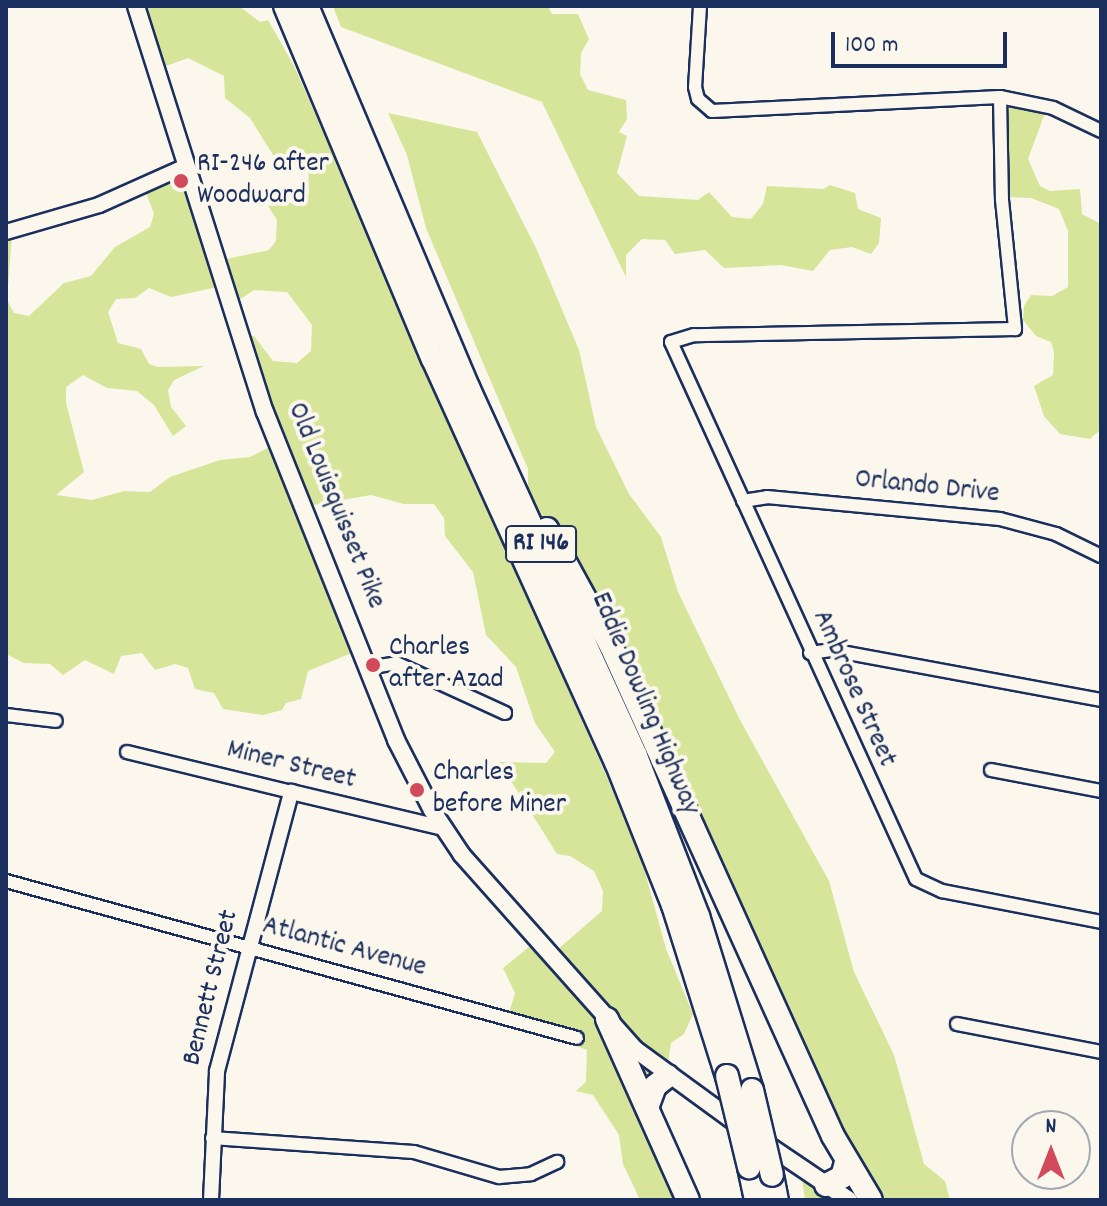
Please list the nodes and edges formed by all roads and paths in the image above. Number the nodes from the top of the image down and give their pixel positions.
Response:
1 (136, 6) edge
2 (285, 6) edge
3 (307, 6) edge
4 (700, 6) edge
5 (1000, 97) junction
6 (1101, 131) edge
7 (186, 166) junction
8 (6, 232) edge
9 (468, 387) junction
10 (743, 501) junction
11 (1101, 556) edge
12 (810, 653) junction
13 (366, 668) junction
14 (1101, 700) edge
15 (505, 713) dead end
16 (6, 715) edge
17 (56, 721) dead end
18 (127, 752) dead end
19 (991, 770) dead end
20 (1101, 791) edge
21 (291, 792) junction
22 (443, 828) junction
23 (6, 881) edge
24 (1101, 922) edge
25 (248, 947) junction
26 (607, 1019) junction
27 (957, 1024) dead end
28 (577, 1038) dead end
29 (1101, 1052) edge
30 (668, 1076) junction
31 (647, 1108) junction
32 (212, 1138) junction
33 (557, 1162) dead end
34 (846, 1162) junction
35 (826, 1185) junction
36 (211, 1200) edge
37 (688, 1200) edge
38 (756, 1200) edge
39 (777, 1200) edge
40 (849, 1200) edge
41 (871, 1200) edge

1 - 7 main road, Old Louisquisset Pike
2 - 38 highway, Eddie Dowling Highway / RI 146, bridge
3 - 9 highway, Eddie Dowling Highway / RI 146
4 - 5 street
5 - 6 street
5 - 10 street, Ambrose Street
7 - 8 street
7 - 13 main road, Old Louisquisset Pike
9 - 34 highway
9 - 39 highway, Eddie Dowling Highway / RI 146, bridge
10 - 11 street, Orlando Drive
10 - 12 street, Ambrose Street
12 - 14 street
12 - 24 street, Ambrose Street
13 - 15 street
13 - 22 main road, Old Louisquisset Pike
16 - 17 street
18 - 21 street, Miner Street
19 - 20 street
21 - 22 street, Miner Street
21 - 25 street, Bennett Street
22 - 26 main road, Old Louisquisset Pike
23 - 25 street, Atlantic Avenue
25 - 28 street, Atlantic Avenue
25 - 32 street, Bennett Street
26 - 30 main road, Old Louisquisset Pike
26 - 31 highway
27 - 29 street
30 - 31 highway
30 - 35 main road, Old Louisquisset Pike
31 - 37 highway
32 - 33 street
32 - 36 street, Bennett Street
34 - 35 highway
34 - 41 highway
35 - 40 main road, Old Louisquisset Pike

